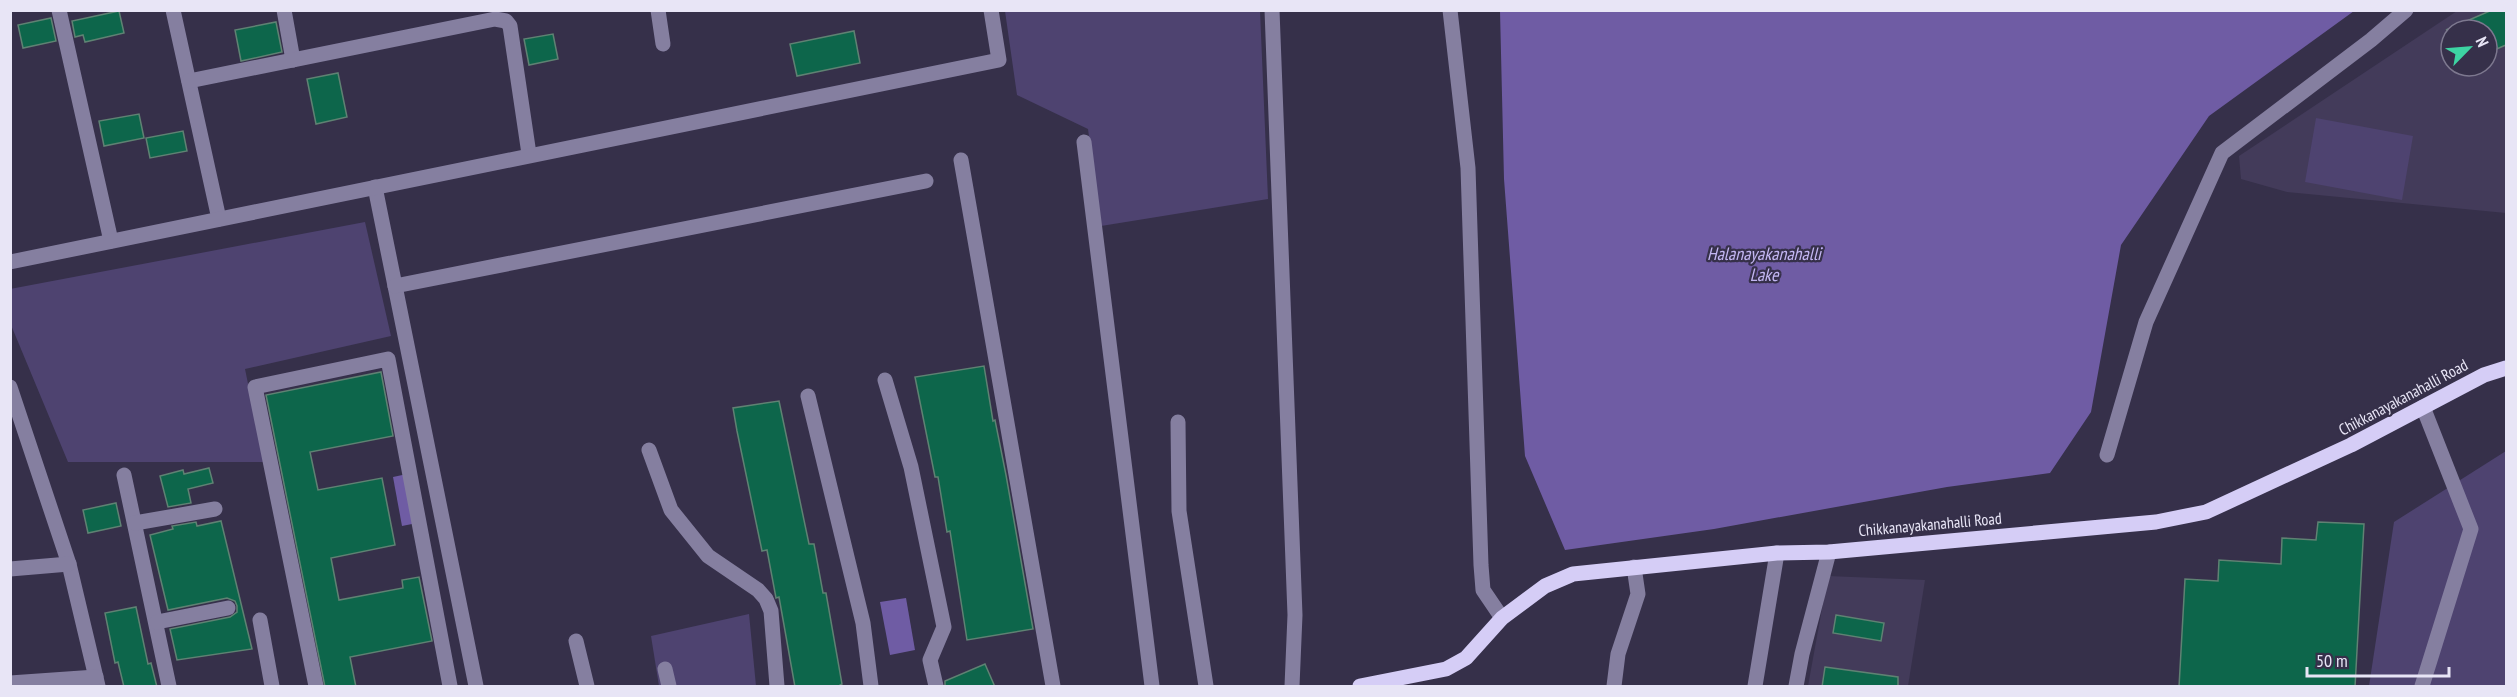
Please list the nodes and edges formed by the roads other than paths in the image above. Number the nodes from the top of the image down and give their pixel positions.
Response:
1 (59, 10) edge
2 (173, 10) edge
3 (284, 10) edge
4 (658, 10) edge
5 (991, 10) edge
6 (1272, 10) edge
7 (1450, 10) edge
8 (2406, 10) edge
9 (663, 44) dead end
10 (293, 60) junction
11 (189, 81) junction
12 (1084, 142) dead end
13 (529, 154) junction
14 (961, 160) dead end
15 (926, 181) dead end
16 (375, 187) junction
17 (219, 219) junction
18 (111, 241) junction
19 (10, 262) edge
20 (395, 286) junction
21 (2506, 368) edge
22 (885, 381) dead end
23 (10, 387) edge
24 (808, 396) dead end
25 (2423, 407) junction
26 (1178, 422) dead end
27 (649, 450) dead end
28 (2107, 455) dead end
29 (124, 475) dead end
30 (215, 509) dead end
31 (135, 523) junction
32 (1829, 552) junction
33 (1777, 553) junction
34 (69, 564) junction
35 (1634, 567) junction
36 (10, 569) edge
37 (228, 608) dead end
38 (1502, 618) junction
39 (260, 620) dead end
40 (157, 622) junction
41 (576, 641) dead end
42 (665, 669) dead end
43 (97, 682) edge
44 (10, 683) edge
45 (1380, 685) edge
46 (169, 687) edge
47 (272, 687) edge
48 (316, 687) edge
49 (450, 687) edge
50 (476, 687) edge
51 (587, 687) edge
52 (669, 687) edge
53 (777, 687) edge
54 (871, 687) edge
55 (936, 687) edge
56 (1053, 687) edge
57 (1152, 687) edge
58 (1206, 687) edge
59 (1292, 687) edge
60 (1360, 687) edge
61 (1614, 687) edge
62 (1755, 687) edge
63 (1796, 687) edge
64 (2422, 687) edge

1 - 18 street
2 - 11 street
3 - 10 street
4 - 9 street
5 - 13 street
6 - 59 street
7 - 38 street
8 - 28 street
10 - 11 street
10 - 13 street
11 - 17 street
12 - 57 street
13 - 16 street
14 - 56 street
15 - 20 street
16 - 17 street
16 - 20 street
17 - 18 street
18 - 19 street
20 - 50 street
21 - 25 main road, Chikkanayakanahalli Road
22 - 55 street
23 - 34 street
24 - 54 street
25 - 32 main road, Chikkanayakanahalli Road
25 - 64 street
26 - 58 street
27 - 53 street
29 - 31 street
30 - 31 street
31 - 40 street
32 - 33 main road, Chikkanayakanahalli Road
32 - 63 street
33 - 35 main road, Chikkanayakanahalli Road
33 - 62 street
34 - 36 street
34 - 43 street
35 - 38 main road, Chikkanayakanahalli Road
35 - 61 street
37 - 40 street
38 - 45 main road, Chikkanayakanahalli Road
39 - 47 street
40 - 46 street
41 - 51 street
42 - 52 street
43 - 44 street
45 - 60 main road, Chikkanayakanahalli Road
48 - 49 street

